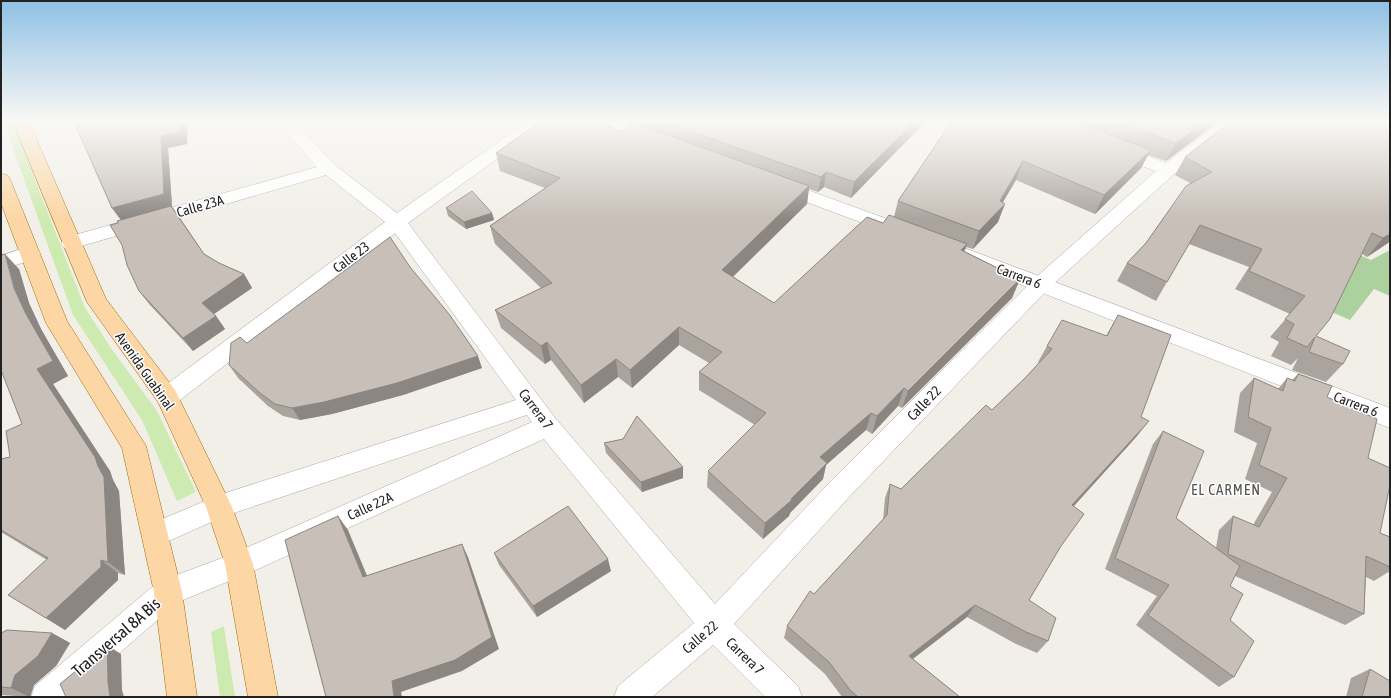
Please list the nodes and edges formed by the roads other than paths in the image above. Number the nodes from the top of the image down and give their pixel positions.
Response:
1 (34, 155) edge
2 (316, 155) edge
3 (492, 155) edge
4 (1126, 155) edge
5 (1189, 155) edge
6 (329, 169) junction
7 (1168, 170) junction
8 (1, 179) edge
9 (763, 180) edge
10 (397, 222) junction
11 (910, 234) edge
12 (70, 243) junction
13 (954, 251) edge
14 (30, 253) junction
15 (1, 263) edge
16 (1041, 284) junction
17 (167, 397) junction
18 (532, 404) junction
19 (1390, 418) edge
20 (548, 426) junction
21 (219, 507) junction
22 (155, 535) junction
23 (239, 564) junction
24 (168, 592) junction
25 (714, 625) junction
26 (46, 697) edge
27 (182, 697) edge
28 (263, 697) edge
29 (629, 697) edge
30 (787, 697) edge

1 - 12 main road, Avenida Guabinal
2 - 6 street, Carrera 7
3 - 10 street, Calle 23
4 - 7 street
5 - 7 street, Calle 22
6 - 10 street, Carrera 7
6 - 12 street, Calle 23A
7 - 16 street, Calle 22
8 - 14 main road
9 - 11 street
10 - 17 street, Calle 23
10 - 18 street, Carrera 7
12 - 17 main road, Avenida Guabinal
13 - 16 street, Carrera 6
14 - 15 street
14 - 22 main road
16 - 19 street, Carrera 6
16 - 25 street, Calle 22
17 - 21 main road, Avenida Guabinal
18 - 20 street, Carrera 7
18 - 21 street
20 - 23 street, Calle 22A
20 - 25 street, Carrera 7
21 - 22 street
21 - 23 main road, Avenida Guabinal
22 - 24 main road
23 - 24 street, Calle 22A
23 - 28 main road, Avenida Guabinal
24 - 26 street, Transversal 8A Bis
24 - 27 main road
25 - 29 street, Calle 22
25 - 30 street, Carrera 7

